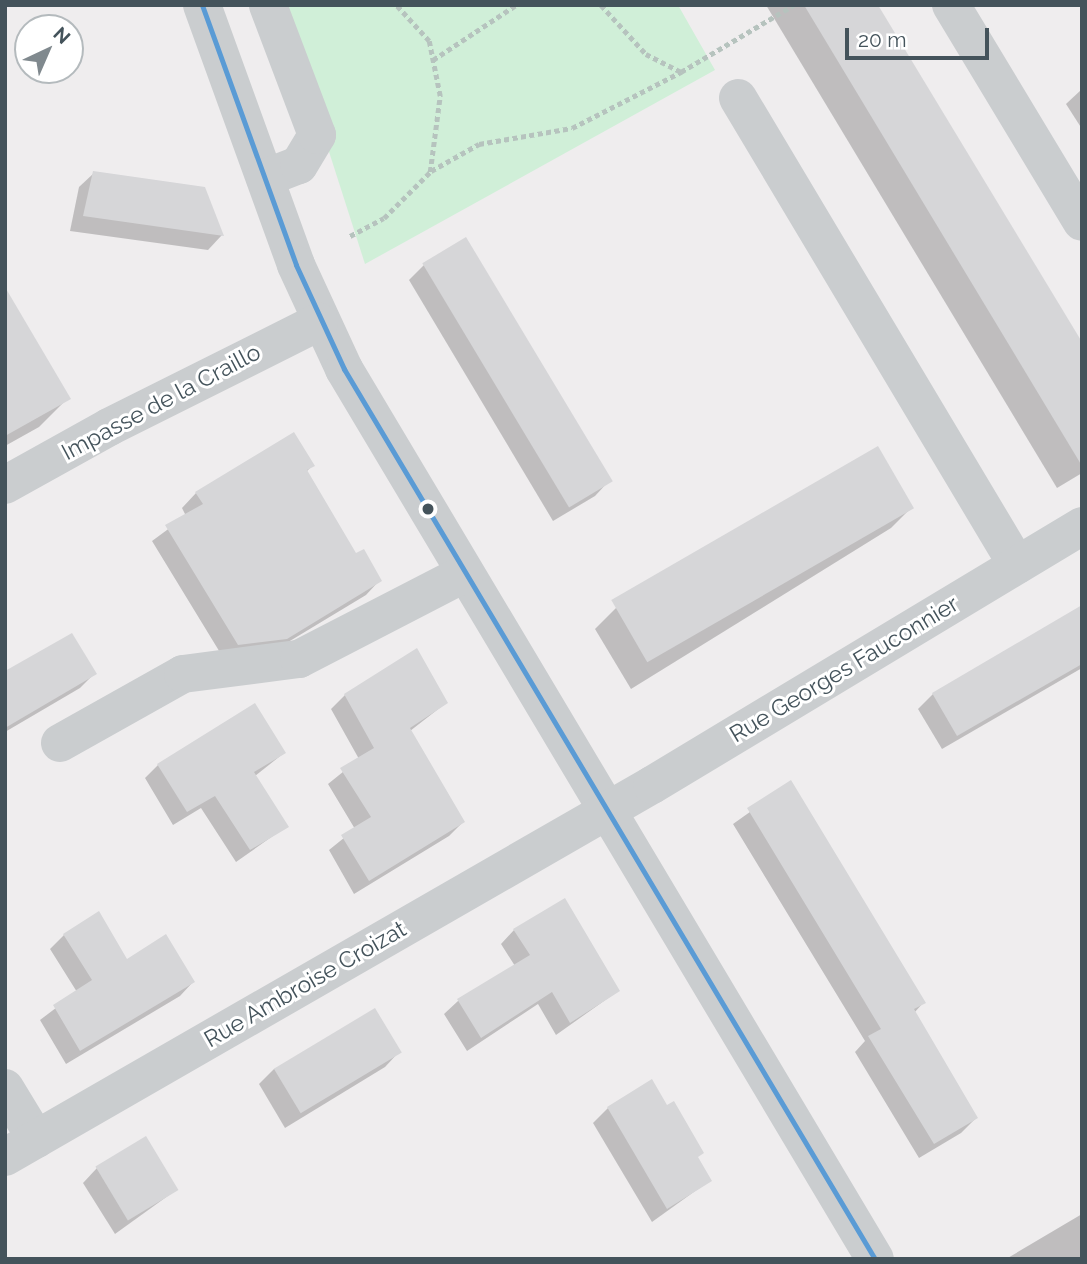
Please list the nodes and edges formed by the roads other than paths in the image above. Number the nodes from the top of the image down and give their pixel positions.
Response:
1 (202, 5) edge
2 (268, 5) edge
3 (951, 5) edge
4 (738, 99) dead end
5 (265, 178) junction
6 (1082, 222) edge
7 (319, 322) junction
8 (5, 485) edge
9 (1082, 526) edge
10 (1017, 565) junction
11 (464, 574) junction
12 (60, 743) dead end
13 (606, 812) junction
14 (5, 1088) edge
15 (21, 1148) edge
16 (874, 1259) edge

1 - 5 street
2 - 5 street
3 - 6 street
4 - 10 street
5 - 7 street
7 - 8 street, Impasse de la Craillo
7 - 11 street
9 - 10 street, Rue Georges Fauconnier
10 - 13 street, Rue Georges Fauconnier
11 - 12 street
11 - 13 street
13 - 15 street, Rue Ambroise Croizat
13 - 16 street
14 - 15 street

